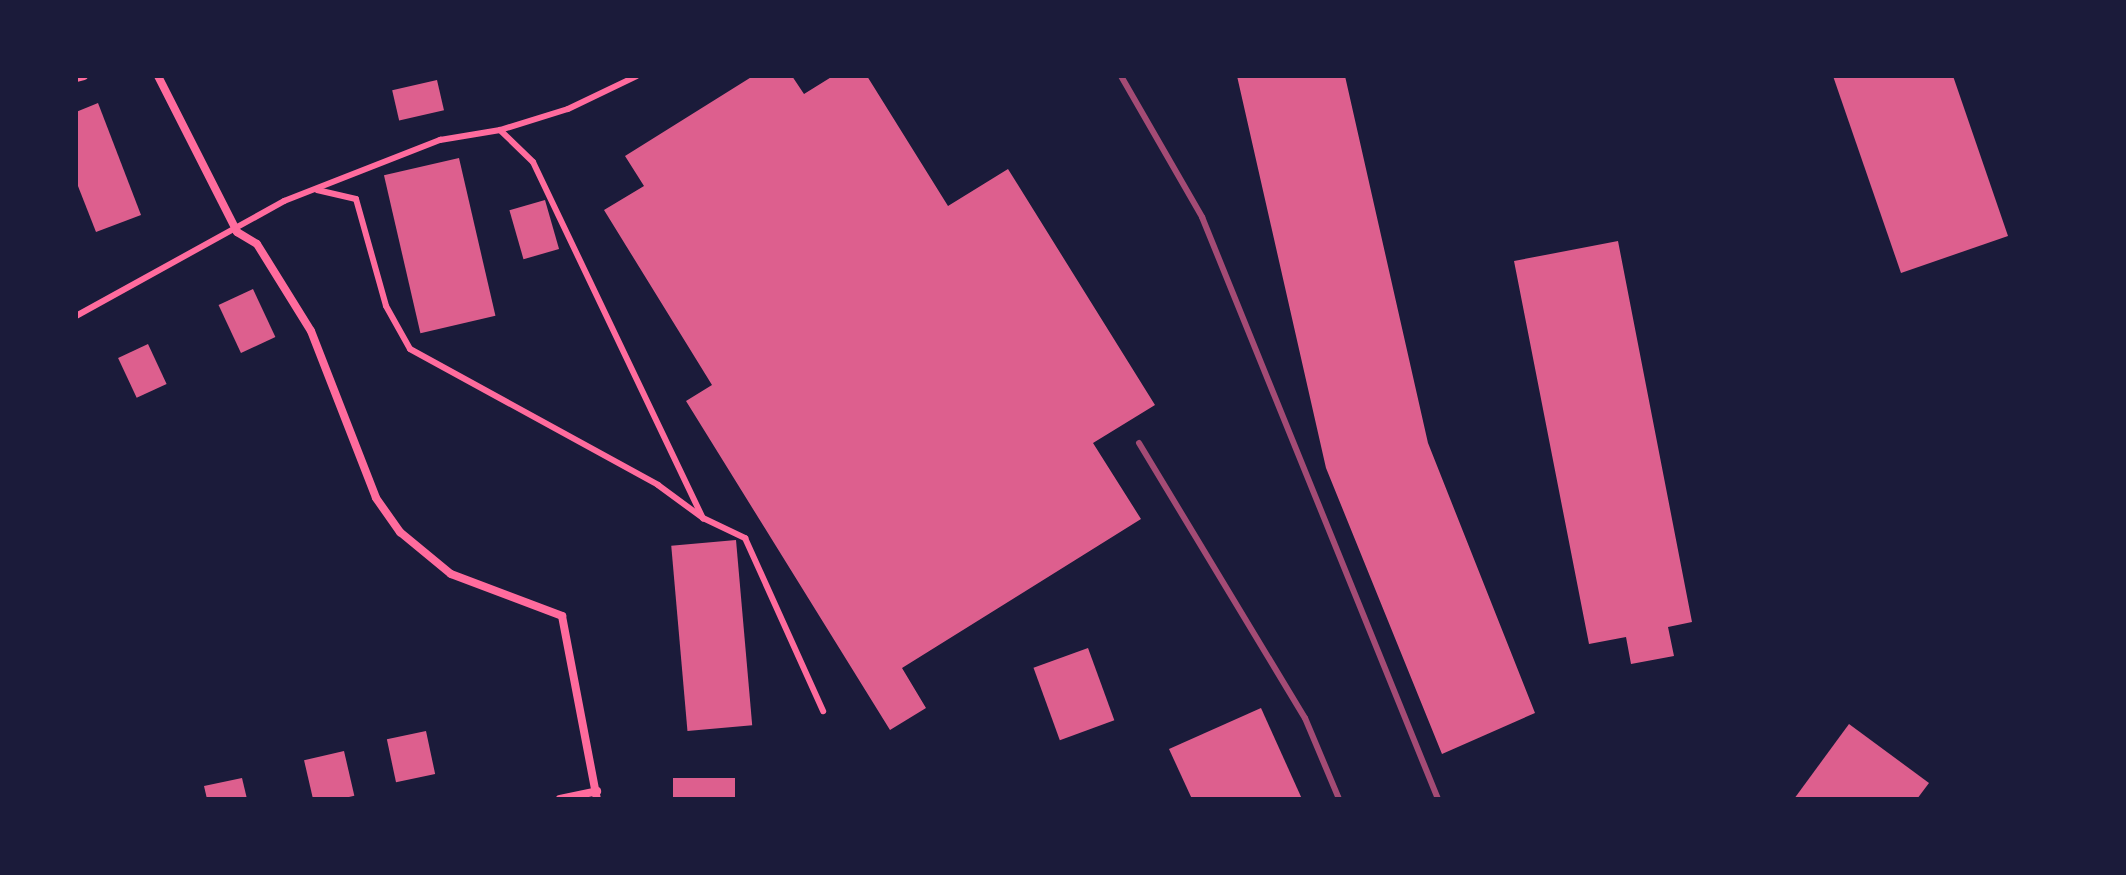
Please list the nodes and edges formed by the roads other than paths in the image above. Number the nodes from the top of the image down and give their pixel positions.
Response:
1 (84, 76) edge
2 (158, 76) edge
3 (637, 76) edge
4 (76, 78) edge
5 (500, 130) junction
6 (313, 190) junction
7 (237, 232) junction
8 (76, 316) edge
9 (703, 518) junction
10 (823, 711) dead end
11 (597, 795) edge
12 (560, 799) edge

1 - 4 street
2 - 7 street
3 - 5 lane
5 - 6 lane
5 - 9 lane
6 - 7 lane
6 - 9 lane
7 - 8 lane
7 - 11 street
9 - 10 lane
11 - 12 street

